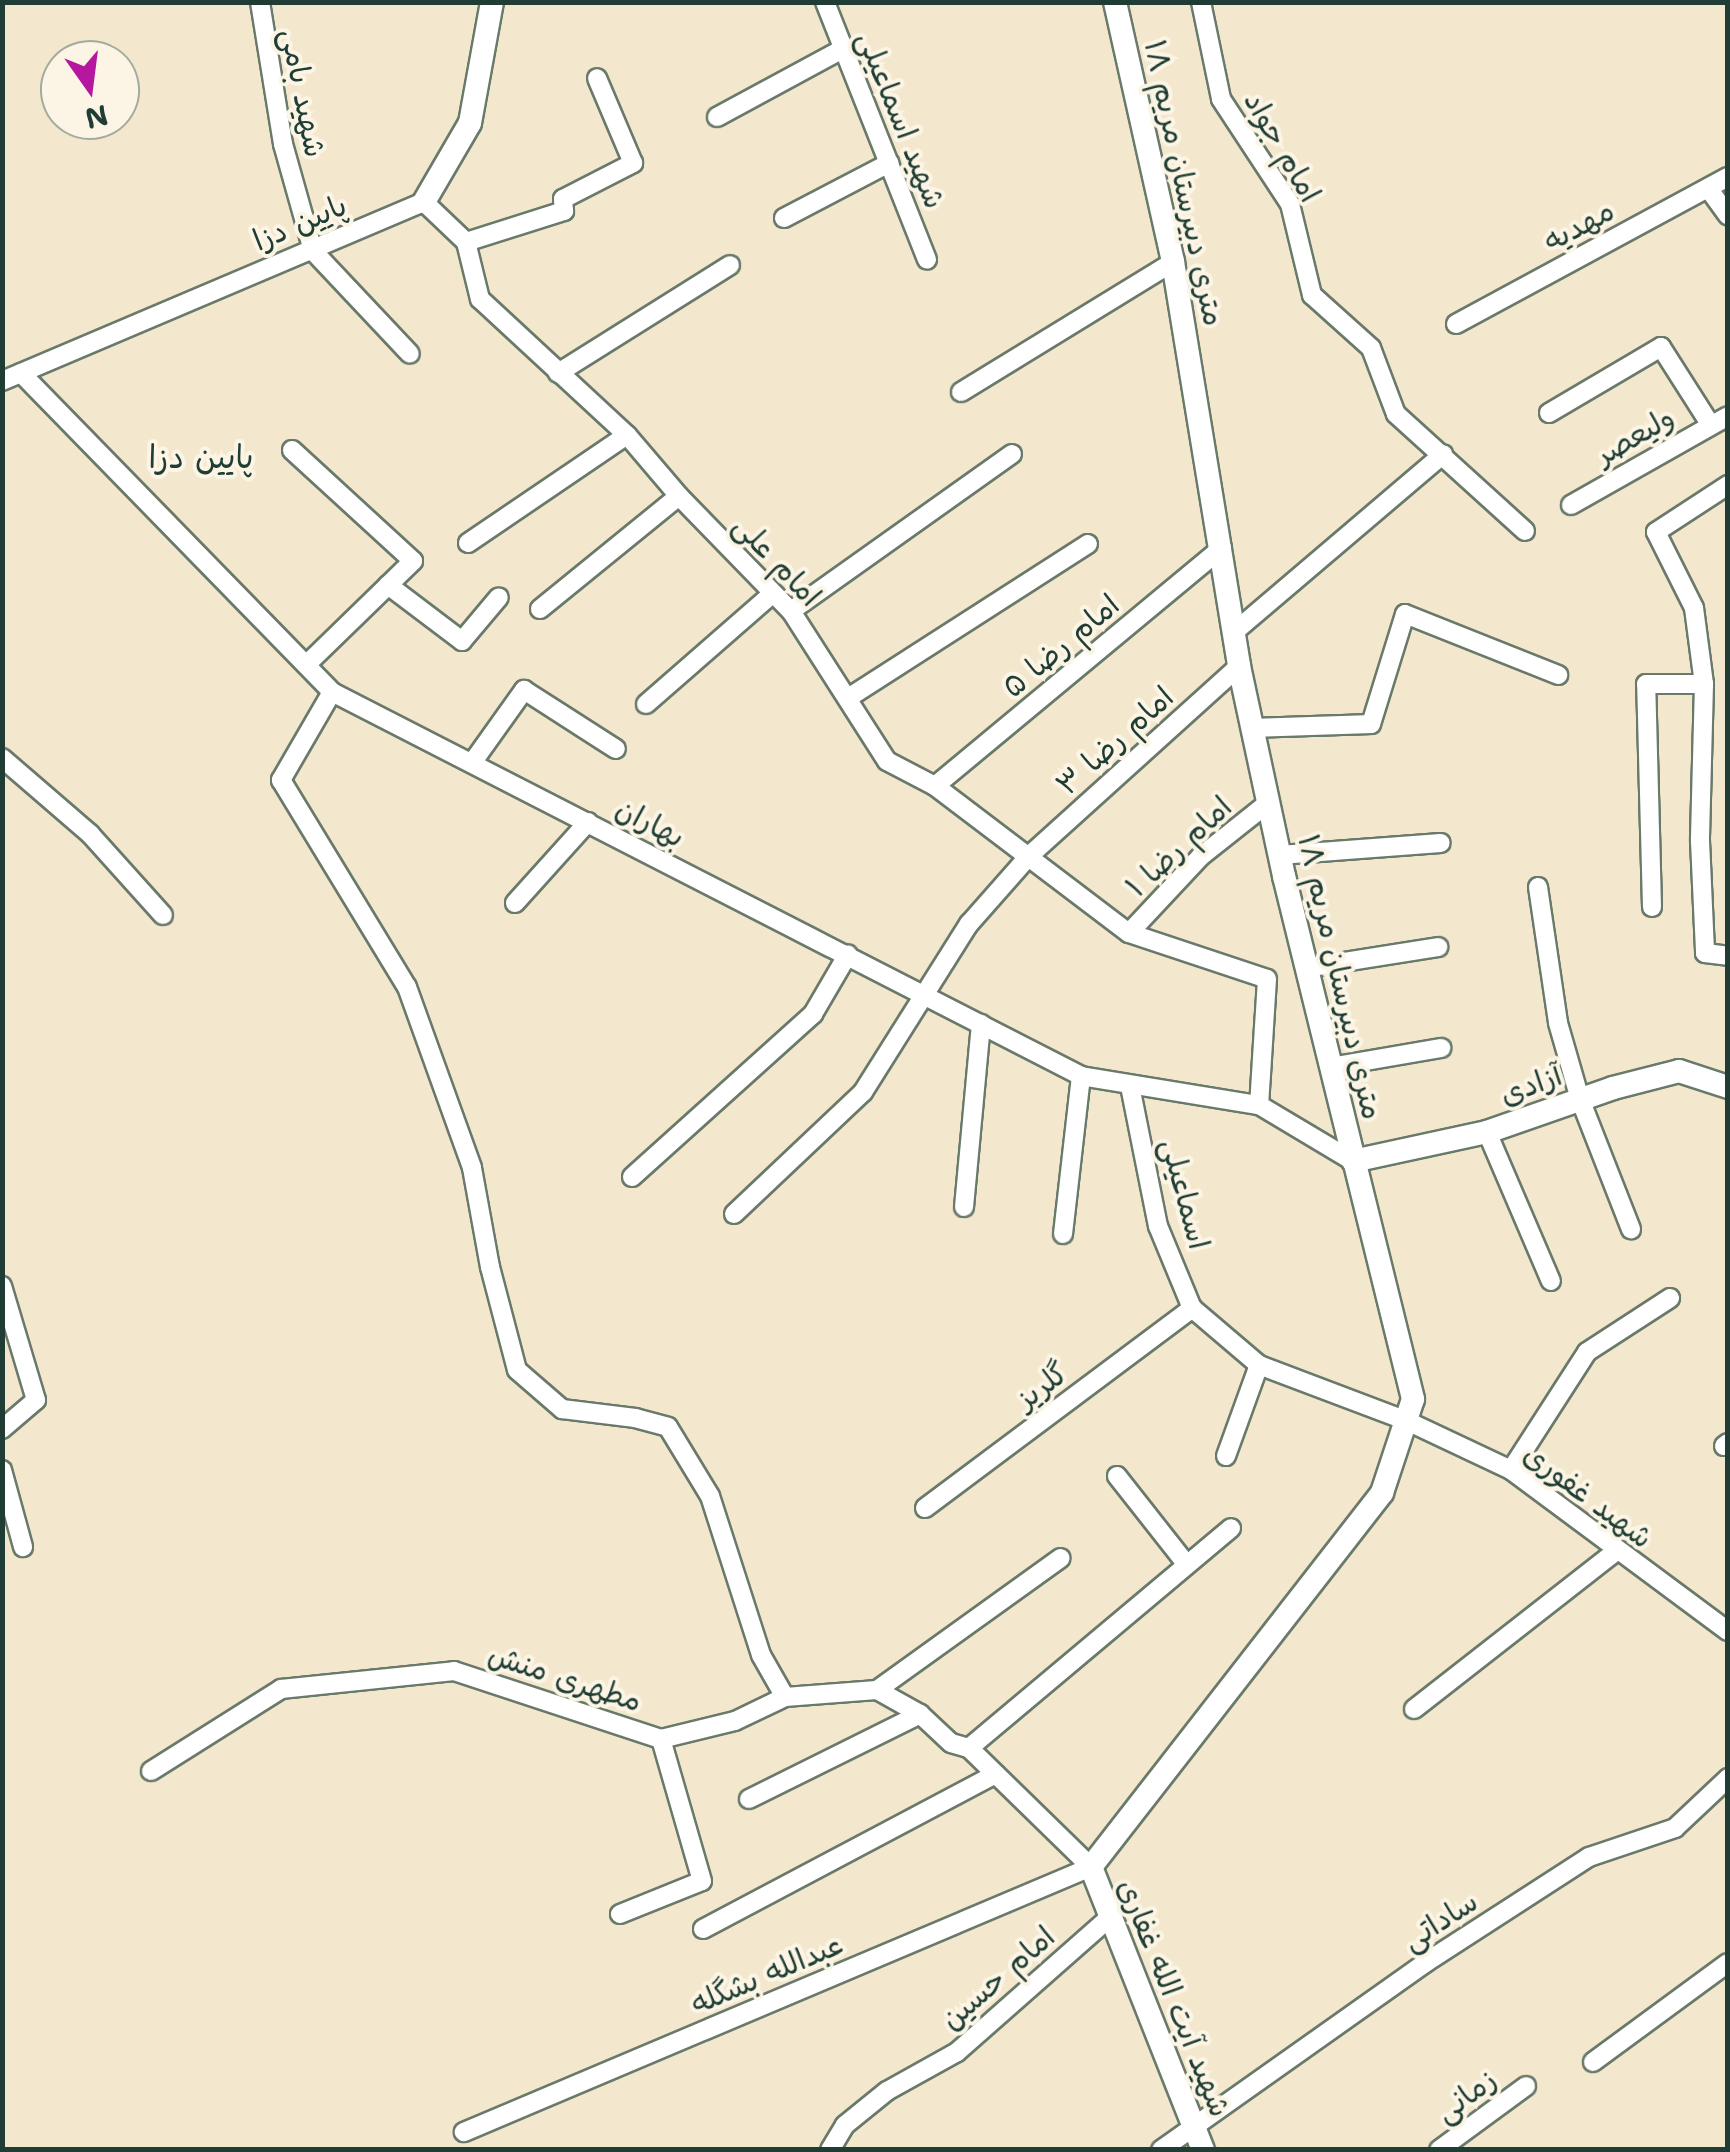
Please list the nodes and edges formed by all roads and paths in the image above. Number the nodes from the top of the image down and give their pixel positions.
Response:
1 (260, 2) edge
2 (492, 2) edge
3 (825, 2) edge
4 (1115, 2) edge
5 (1201, 2) edge
6 (843, 49) junction
7 (597, 78) dead end
8 (717, 117) dead end
9 (889, 163) junction
10 (1728, 176) edge
11 (1708, 188) junction
12 (424, 202) junction
13 (1728, 216) edge
14 (784, 218) dead end
15 (466, 242) junction
16 (313, 251) junction
17 (927, 258) dead end
18 (1173, 262) junction
19 (730, 265) dead end
20 (1456, 324) dead end
21 (410, 354) dead end
22 (21, 373) junction
23 (558, 373) junction
24 (2, 381) edge
25 (961, 392) dead end
26 (1549, 413) dead end
27 (1719, 420) edge
28 (627, 434) junction
29 (292, 450) dead end
30 (1012, 454) dead end
31 (1443, 454) junction
32 (1728, 484) edge
33 (678, 496) junction
34 (1572, 505) dead end
35 (1525, 532) dead end
36 (468, 543) dead end
37 (1088, 544) dead end
38 (1222, 548) junction
39 (388, 585) junction
40 (772, 594) junction
41 (499, 597) dead end
42 (540, 609) dead end
43 (791, 611) junction
44 (1233, 633) junction
45 (306, 665) junction
46 (1239, 666) junction
47 (1558, 675) dead end
48 (1704, 684) junction
49 (332, 692) junction
50 (848, 698) junction
51 (646, 704) dead end
52 (1252, 728) junction
53 (616, 750) dead end
54 (2, 758) edge
55 (472, 764) junction
56 (935, 786) junction
57 (1268, 803) junction
58 (588, 822) junction
59 (1441, 843) dead end
60 (1280, 855) junction
61 (1029, 856) junction
62 (1538, 887) dead end
63 (516, 903) dead end
64 (1652, 907) dead end
65 (163, 915) dead end
66 (1124, 930) junction
67 (1438, 947) dead end
68 (848, 954) junction
69 (1728, 956) edge
70 (1306, 968) junction
71 (924, 992) junction
72 (981, 1024) junction
73 (1441, 1048) dead end
74 (1330, 1066) junction
75 (1081, 1076) junction
76 (1130, 1086) junction
77 (1728, 1087) edge
78 (1580, 1099) junction
79 (1259, 1106) junction
80 (1487, 1132) junction
81 (1352, 1161) junction
82 (632, 1177) dead end
83 (964, 1207) dead end
84 (734, 1214) dead end
85 (1631, 1229) dead end
86 (1063, 1234) dead end
87 (1551, 1281) dead end
88 (2, 1286) edge
89 (1670, 1298) dead end
90 (1192, 1308) junction
91 (1259, 1365) junction
92 (1407, 1421) junction
93 (2, 1429) edge
94 (1226, 1456) dead end
95 (2, 1470) edge
96 (1510, 1470) junction
97 (1117, 1476) dead end
98 (925, 1508) dead end
99 (1231, 1528) dead end
100 (23, 1547) dead end
101 (1616, 1551) junction
102 (1061, 1558) dead end
103 (1187, 1565) junction
104 (1728, 1631) edge
105 (877, 1690) junction
106 (785, 1697) junction
107 (1414, 1709) dead end
108 (920, 1714) junction
109 (662, 1739) junction
110 (969, 1748) junction
111 (151, 1771) dead end
112 (996, 1774) junction
113 (1728, 1778) edge
114 (749, 1798) dead end
115 (1091, 1867) junction
116 (620, 1914) dead end
117 (1108, 1919) junction
118 (703, 1929) dead end
119 (1728, 1963) edge
120 (1593, 2062) dead end
121 (1526, 2086) dead end
122 (1191, 2128) junction
123 (464, 2132) dead end
124 (830, 2150) edge
125 (1161, 2150) edge
126 (1204, 2150) edge
127 (1440, 2150) edge

1 - 16 street, شهید بامی
2 - 12 street
3 - 6 street, شهید اسماعیلی
4 - 18 street, ۱۸ متری دبیرستان مریم
5 - 31 street, امام جواد
6 - 8 street
6 - 9 street, شهید اسماعیلی
7 - 15 street
9 - 14 street
9 - 17 street, شهید اسماعیلی
10 - 11 street, مهدیه
11 - 13 street
11 - 20 street, مهدیه
12 - 15 street
12 - 16 street, پایین دزا
15 - 23 street, امام علی
16 - 21 street
16 - 22 street, پایین دزا
18 - 25 street
18 - 38 street, ۱۸ متری دبیرستان مریم
19 - 23 street
22 - 24 street, پایین دزا
22 - 45 street, بهاران
23 - 28 street, امام علی
26 - 27 street
27 - 34 street, ولیعصر
28 - 33 street, امام علی
28 - 36 street
29 - 39 street
30 - 43 street
31 - 35 street, امام جواد
31 - 44 street
32 - 48 street
33 - 40 street, امام علی
33 - 42 street
37 - 50 street
38 - 44 street, ۱۸ متری دبیرستان مریم
38 - 56 street, امام رضا ۵
39 - 41 street
39 - 45 street
40 - 43 street, امام علی
40 - 51 street
43 - 50 street, امام علی
44 - 46 street, ۱۸ متری دبیرستان مریم
45 - 49 street, بهاران
46 - 52 street, ۱۸ متری دبیرستان مریم
46 - 61 street, امام رضا ۳
47 - 52 street
48 - 64 street
48 - 69 street
49 - 55 street, بهاران
49 - 106 street
50 - 56 street, امام علی
52 - 57 street, ۱۸ متری دبیرستان مریم
53 - 55 street
54 - 65 street
55 - 58 street, بهاران
56 - 61 street, امام علی
57 - 60 street, ۱۸ متری دبیرستان مریم
57 - 66 street, امام رضا ۱
58 - 63 street
58 - 68 street, بهاران
59 - 60 street
60 - 70 street, ۱۸ متری دبیرستان مریم
61 - 66 street, امام علی
61 - 71 street, امام رضا ۳
62 - 78 street
66 - 79 street, امام علی
67 - 70 street
68 - 71 street, بهاران
68 - 82 street
70 - 74 street, ۱۸ متری دبیرستان مریم
71 - 72 street, بهاران
71 - 84 street, امام رضا ۳
72 - 75 street, بهاران
72 - 83 street
73 - 74 street
74 - 81 street, ۱۸ متری دبیرستان مریم
75 - 76 street, بهاران
75 - 86 street
76 - 79 street, بهاران
76 - 90 street, اسماعیلی
77 - 78 street, آزادی
78 - 80 street, آزادی
78 - 85 street
79 - 81 street, بهاران
80 - 81 street, آزادی
80 - 87 street
81 - 92 street, ۱۸ متری دبیرستان مریم
88 - 93 street
89 - 96 street
90 - 91 street, اسماعیلی
90 - 98 street, گلریز
91 - 92 street, اسماعیلی
91 - 94 street
92 - 96 street, شهید غفوری
92 - 115 street, ۱۸ متری دبیرستان مریم
95 - 100 street
96 - 101 street, شهید غفوری
97 - 103 street
99 - 103 street
101 - 104 street, شهید غفوری
101 - 107 street
102 - 105 street
103 - 110 street
105 - 106 street, مطهری منش
105 - 108 street
106 - 109 street, مطهری منش
108 - 110 street
108 - 114 street
109 - 111 street, مطهری منش
109 - 116 street
110 - 112 street
112 - 115 street
112 - 118 street
113 - 122 street, ساداتی
115 - 117 street, شهید آیت الله غفاری
115 - 123 street, عبدالله بشگله
117 - 122 street, شهید آیت الله غفاری
117 - 124 street, امام حسین
119 - 120 street
121 - 127 street, زمانی
122 - 125 street, ساداتی
122 - 126 street, شهید آیت الله غفاری

